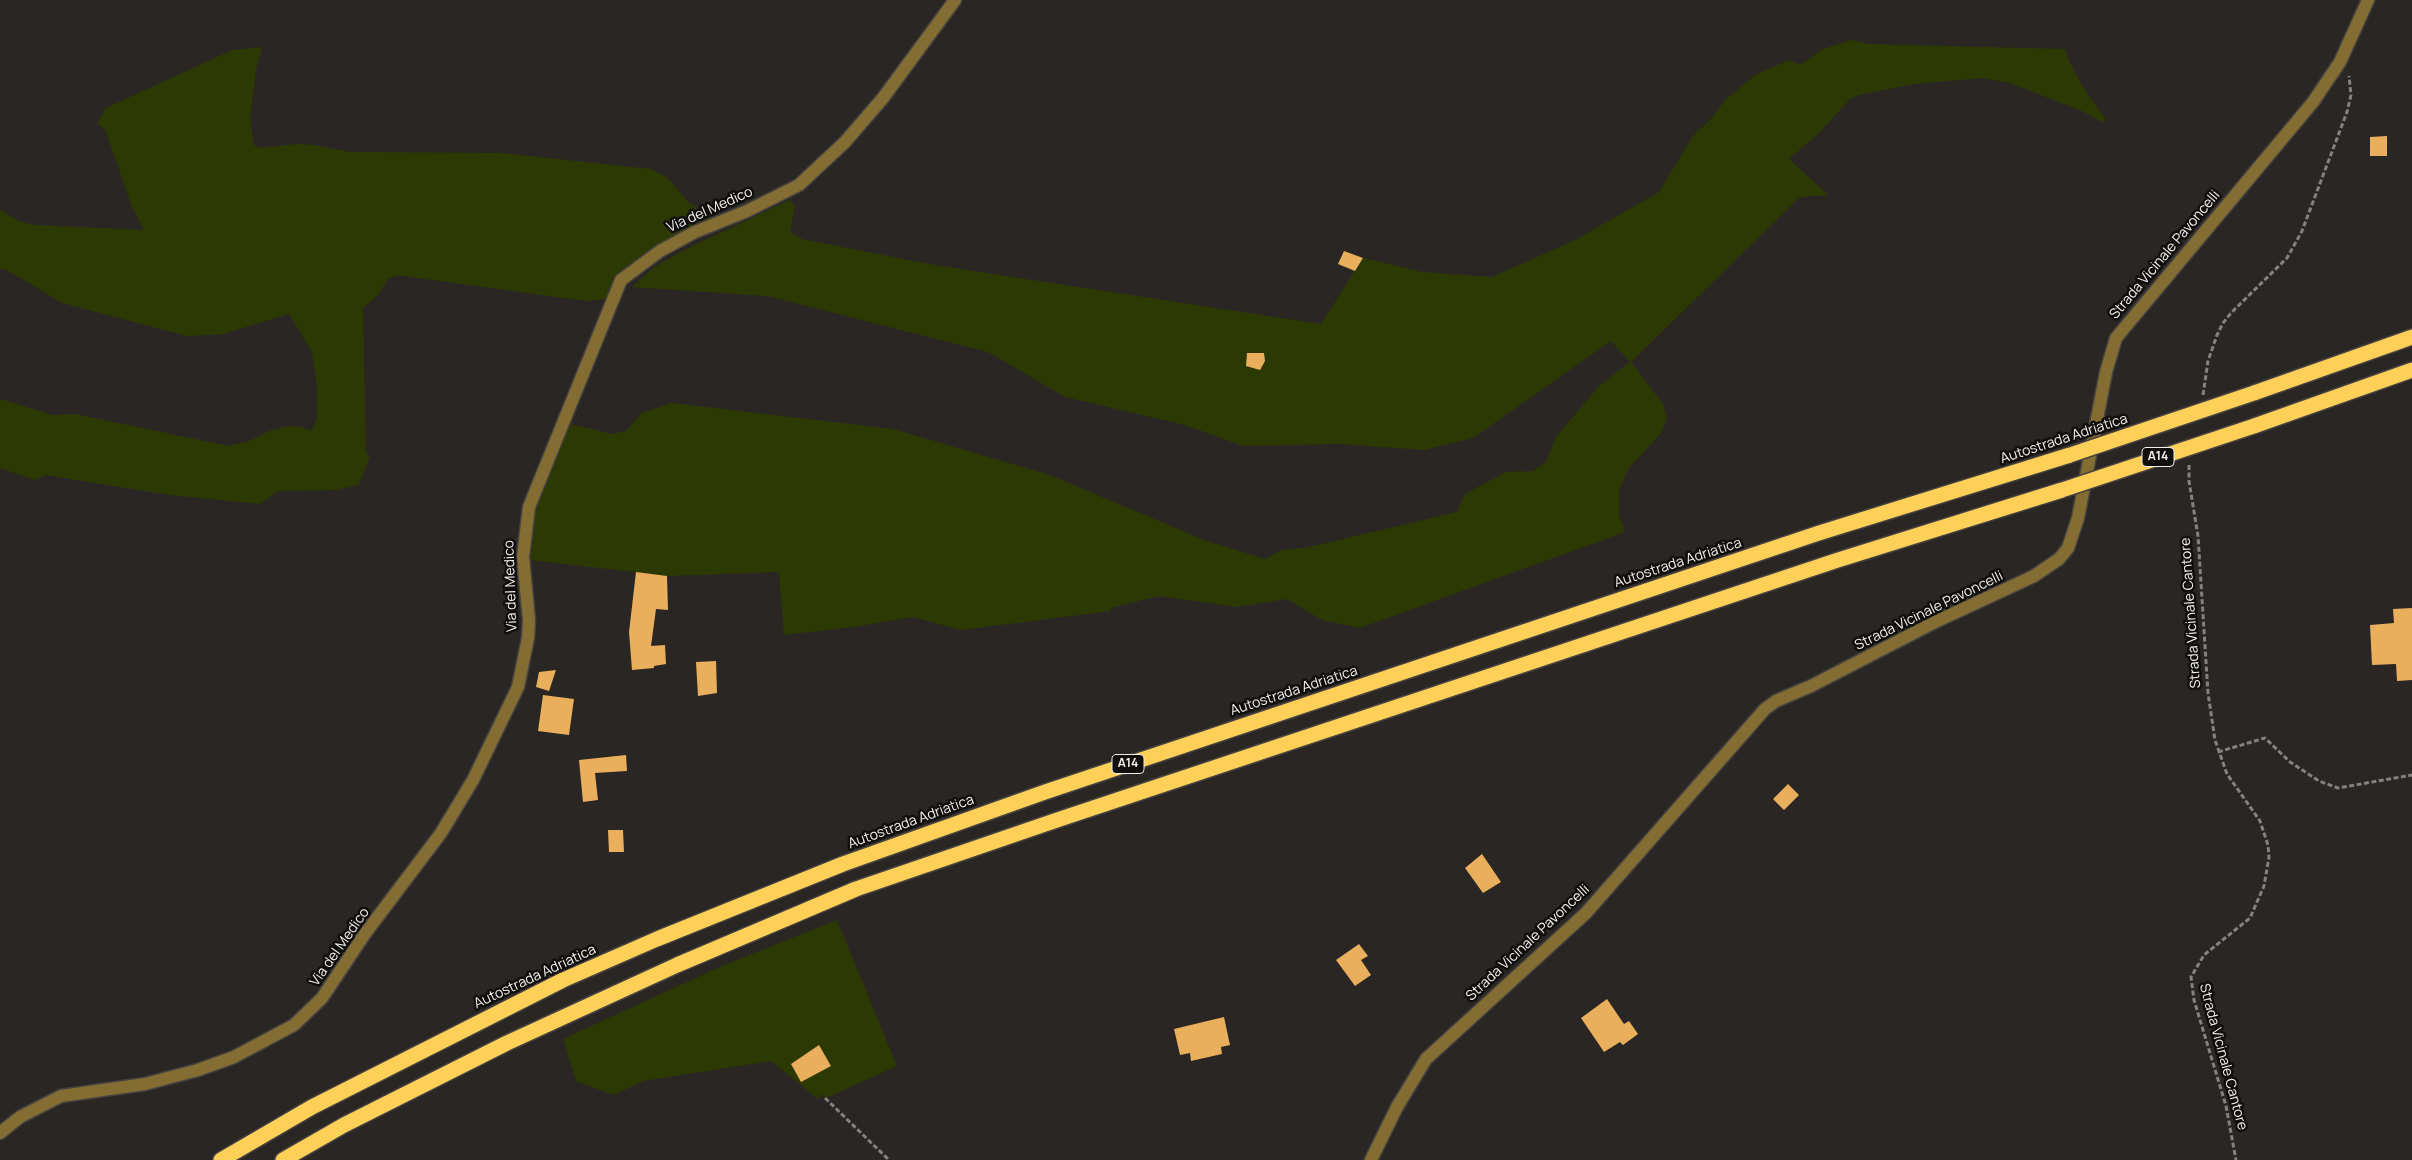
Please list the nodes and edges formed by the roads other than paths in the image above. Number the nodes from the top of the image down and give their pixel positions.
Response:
1 (956, 0) edge
2 (2368, 0) edge
3 (2412, 337) edge
4 (2412, 370) edge
5 (0, 1133) edge
6 (221, 1160) edge
7 (283, 1160) edge
8 (1371, 1160) edge

1 - 5 street, Via del Medico
2 - 8 street, Strada Vicinale Pavoncelli
3 - 6 highway, Autostrada Adriatica / A14, bridge
4 - 7 highway, A14, bridge

